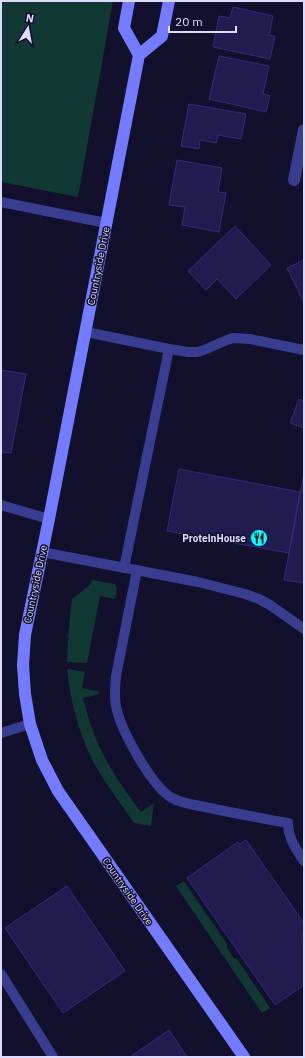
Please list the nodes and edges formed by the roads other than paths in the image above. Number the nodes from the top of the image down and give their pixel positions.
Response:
1 (129, 1) edge
2 (169, 1) edge
3 (139, 55) junction
4 (304, 130) edge
5 (294, 180) dead end
6 (1, 202) edge
7 (106, 223) junction
8 (86, 332) junction
9 (169, 349) junction
10 (304, 350) edge
11 (1, 505) edge
12 (50, 519) junction
13 (42, 552) junction
14 (124, 568) junction
15 (137, 570) junction
16 (304, 629) edge
17 (30, 724) junction
18 (1, 733) edge
19 (304, 861) edge
20 (1, 974) edge
21 (53, 1057) edge
22 (244, 1057) edge

1 - 3 street
2 - 3 street
3 - 7 street, Countryside Drive
4 - 5 street
6 - 7 lane
7 - 8 street, Countryside Drive
8 - 9 lane
8 - 12 street, Countryside Drive
9 - 10 lane
9 - 14 lane
11 - 12 lane
12 - 13 street, Countryside Drive
13 - 14 lane
13 - 17 street, Countryside Drive
14 - 15 lane
15 - 16 lane
15 - 19 lane
17 - 18 lane
17 - 22 street, Countryside Drive
20 - 21 lane

